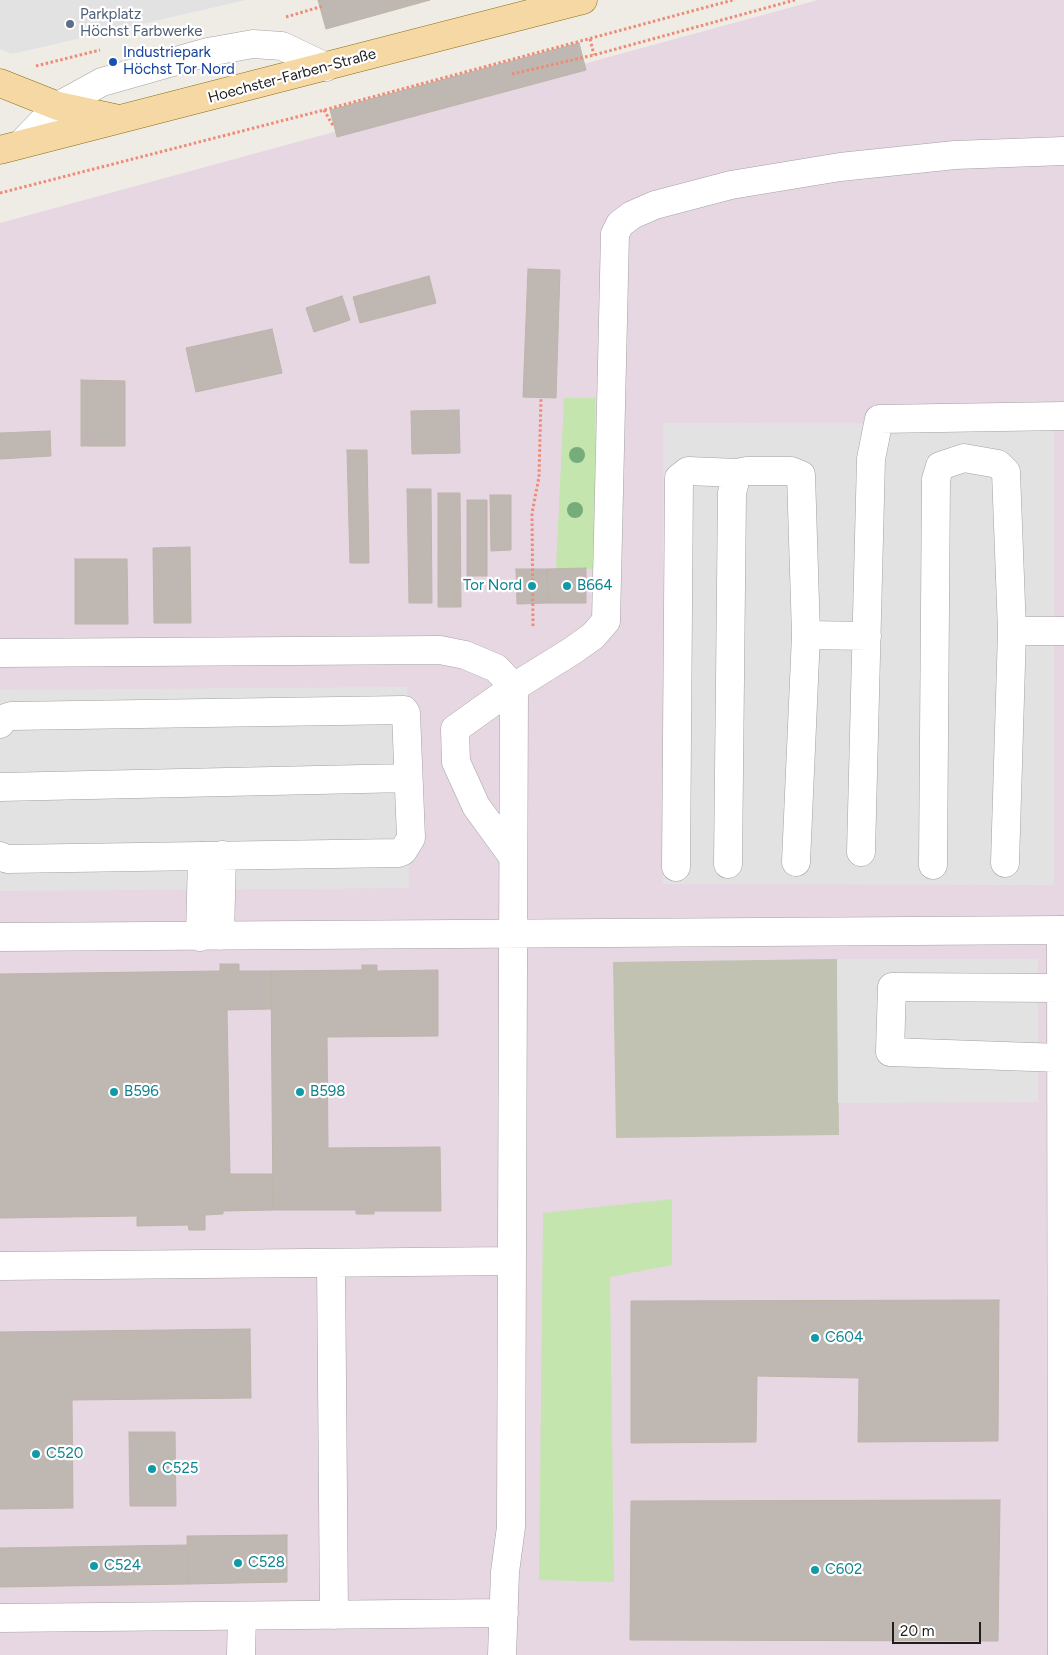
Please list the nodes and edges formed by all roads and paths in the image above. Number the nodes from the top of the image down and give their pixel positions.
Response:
1 (583, 0) edge
2 (733, 0) edge
3 (795, 0) edge
4 (323, 6) dead end
5 (282, 18) dead end
6 (590, 39) junction
7 (594, 54) junction
8 (326, 67) junction
9 (512, 74) dead end
10 (0, 83) edge
11 (58, 106) junction
12 (324, 110) junction
13 (122, 120) junction
14 (336, 123) dead end
15 (10, 147) edge
16 (1064, 151) edge
17 (0, 193) edge
18 (541, 398) dead end
19 (1064, 416) edge
20 (737, 473) junction
21 (533, 626) dead end
22 (1012, 631) junction
23 (1064, 631) edge
24 (806, 634) junction
25 (867, 636) junction
26 (0, 653) edge
27 (514, 687) junction
28 (0, 724) edge
29 (408, 778) junction
30 (0, 787) edge
31 (862, 852) dead end
32 (0, 856) edge
33 (212, 856) junction
34 (513, 857) junction
35 (796, 862) dead end
36 (1005, 863) dead end
37 (728, 864) dead end
38 (933, 865) dead end
39 (676, 867) dead end
40 (1062, 930) edge
41 (513, 934) junction
42 (210, 936) junction
43 (0, 937) edge
44 (1061, 988) junction
45 (1061, 1058) junction
46 (511, 1261) junction
47 (331, 1263) junction
48 (0, 1266) edge
49 (1063, 1278) edge
50 (504, 1613) junction
51 (334, 1615) junction
52 (242, 1616) junction
53 (0, 1618) edge
54 (241, 1655) edge
55 (502, 1655) edge
56 (1062, 1655) edge

1 - 8 main road, Hoechster-Farben-Straße
2 - 6 path
3 - 7 path
4 - 5 path
6 - 7 path
6 - 12 path
7 - 9 path
8 - 11 street
8 - 13 main road, Hoechster-Farben-Straße
10 - 11 main road
11 - 13 main road
11 - 15 street
12 - 14 path
12 - 17 path
13 - 15 main road, Hoechster-Farben-Straße
16 - 27 street
18 - 21 path
19 - 25 street
20 - 24 street
20 - 37 street
20 - 39 street
22 - 23 street
22 - 36 street
22 - 38 street
24 - 25 street
24 - 35 street
25 - 31 street
26 - 27 street
27 - 34 street
27 - 34 street
28 - 29 street
29 - 30 street
29 - 33 street
32 - 33 street
33 - 42 street
34 - 41 street
40 - 41 street
40 - 44 street
41 - 42 street
41 - 46 street
42 - 43 street
44 - 45 street
44 - 45 street
45 - 49 street
46 - 47 street
46 - 50 street
47 - 48 street
47 - 51 street
49 - 56 street
50 - 51 street
50 - 55 street
51 - 52 street
52 - 53 street
52 - 54 street

